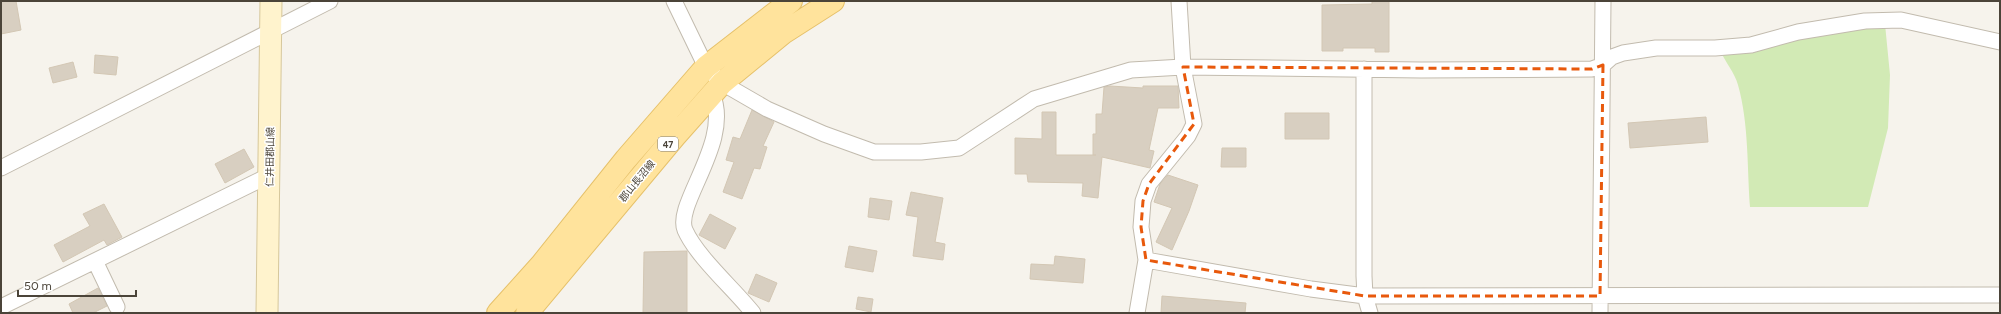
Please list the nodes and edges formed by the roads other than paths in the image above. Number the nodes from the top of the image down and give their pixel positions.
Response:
1 (272, 1) edge
2 (330, 1) edge
3 (674, 1) edge
4 (791, 1) edge
5 (833, 1) edge
6 (1178, 1) edge
7 (1603, 1) edge
8 (272, 30) junction
9 (2000, 42) edge
10 (1603, 64) junction
11 (706, 66) junction
12 (1183, 67) junction
13 (1364, 69) junction
14 (717, 88) junction
15 (1, 168) edge
16 (270, 175) junction
17 (1146, 260) junction
18 (95, 261) junction
19 (2000, 295) edge
20 (1365, 296) junction
21 (1600, 296) junction
22 (1, 307) edge
23 (117, 307) dead end
24 (267, 313) edge
25 (498, 313) edge
26 (527, 313) edge
27 (753, 313) edge
28 (1137, 313) edge
29 (1370, 313) edge
30 (1600, 313) edge

1 - 8 main road, 仁井田郡山線
2 - 8 street
3 - 11 street
4 - 11 main road, 47
5 - 14 main road, 郡山長沼線 / 47
6 - 12 street
7 - 10 street
8 - 15 street
8 - 16 main road, 仁井田郡山線
9 - 10 street
10 - 13 street
10 - 21 street
11 - 14 street
11 - 25 main road, 47
12 - 13 street
12 - 14 street
12 - 17 street
13 - 20 street
14 - 26 main road, 郡山長沼線 / 47
14 - 27 street
16 - 18 street
16 - 24 main road, 仁井田郡山線
17 - 20 street
17 - 28 street
18 - 22 street
18 - 23 street
19 - 21 street
20 - 21 street
20 - 29 street
21 - 30 street

